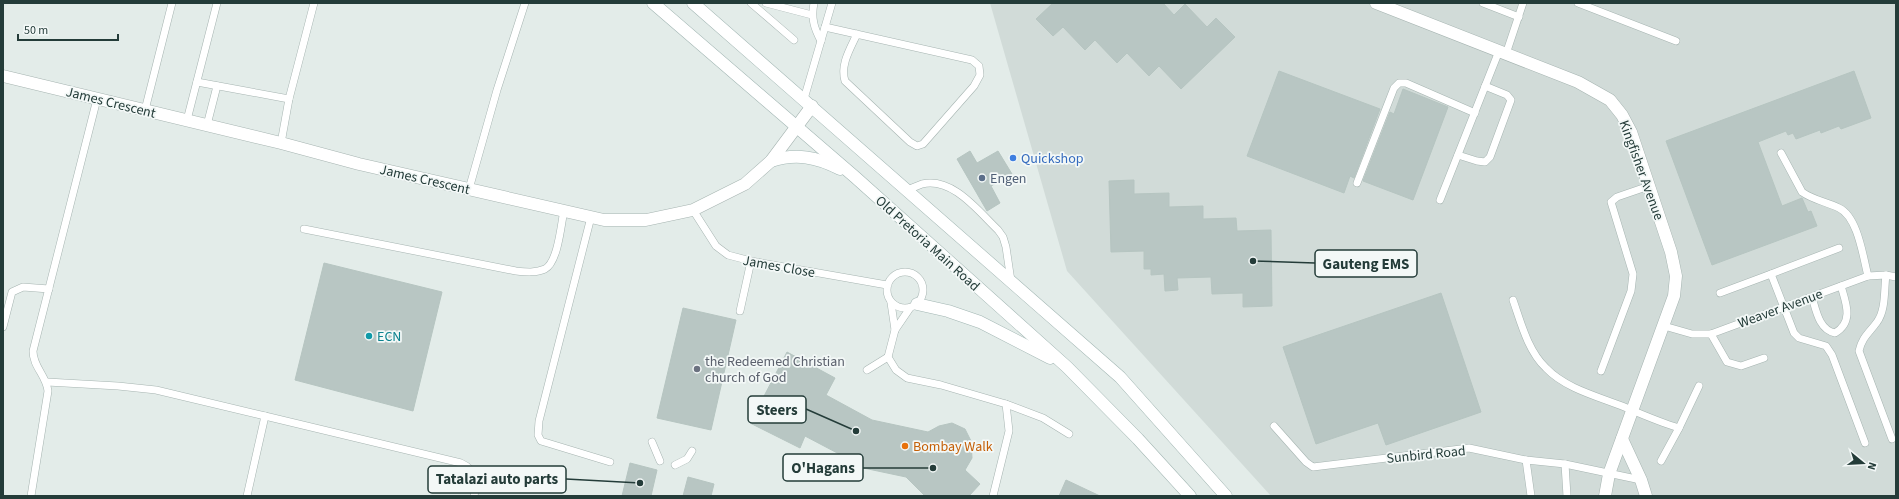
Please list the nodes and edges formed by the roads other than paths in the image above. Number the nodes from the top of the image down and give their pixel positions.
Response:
1 (172, 3) edge
2 (217, 3) edge
3 (314, 3) edge
4 (525, 3) edge
5 (654, 3) edge
6 (693, 3) edge
7 (751, 3) edge
8 (766, 3) edge
9 (814, 3) edge
10 (832, 3) edge
11 (1376, 3) edge
12 (1483, 3) edge
13 (1523, 3) edge
14 (1578, 3) edge
15 (812, 15) junction
16 (1519, 17) junction
17 (825, 27) junction
18 (856, 34) junction
19 (794, 40) dead end
20 (821, 41) junction
21 (1676, 41) dead end
22 (1503, 52) junction
23 (3, 76) edge
24 (197, 82) junction
25 (217, 86) junction
26 (1485, 86) junction
27 (97, 99) junction
28 (289, 100) junction
29 (808, 102) junction
30 (145, 110) junction
31 (1475, 113) junction
32 (187, 120) junction
33 (207, 125) junction
34 (797, 126) junction
35 (282, 143) junction
36 (1781, 153) dead end
37 (1458, 155) junction
38 (770, 161) junction
39 (855, 177) junction
40 (1357, 183) dead end
41 (1649, 186) junction
42 (469, 189) junction
43 (908, 190) junction
44 (1440, 200) dead end
45 (564, 210) junction
46 (693, 210) junction
47 (591, 217) junction
48 (304, 229) dead end
49 (1839, 248) dead end
50 (751, 261) junction
51 (1771, 274) junction
52 (1886, 275) junction
53 (1868, 276) junction
54 (1896, 277) edge
55 (1011, 282) junction
56 (887, 285) junction
57 (1841, 286) junction
58 (49, 289) junction
59 (1720, 293) dead end
60 (1812, 297) junction
61 (1513, 300) dead end
62 (891, 303) junction
63 (913, 306) junction
64 (1783, 307) junction
65 (740, 312) dead end
66 (4, 323) edge
67 (1664, 326) junction
68 (895, 330) junction
69 (1711, 334) junction
70 (888, 356) junction
71 (1764, 358) dead end
72 (1067, 366) junction
73 (867, 370) dead end
74 (1601, 370) dead end
75 (47, 382) junction
76 (1699, 386) dead end
77 (1006, 404) junction
78 (1632, 410) junction
79 (265, 416) junction
80 (1274, 426) dead end
81 (1679, 428) junction
82 (1069, 434) dead end
83 (1622, 439) junction
84 (1892, 439) dead end
85 (652, 442) dead end
86 (1865, 443) dead end
87 (692, 451) dead end
88 (1526, 460) junction
89 (660, 461) dead end
90 (1661, 461) dead end
91 (610, 462) dead end
92 (1565, 464) junction
93 (675, 466) dead end
94 (1609, 474) junction
95 (1641, 480) junction
96 (31, 496) edge
97 (247, 496) edge
98 (474, 496) edge
99 (993, 496) edge
100 (1190, 496) edge
101 (1226, 496) edge
102 (1531, 496) edge
103 (1567, 496) edge
104 (1605, 496) edge
105 (1646, 496) edge

1 - 30 lane
2 - 24 lane
3 - 28 lane
4 - 42 lane
5 - 34 main road, Old Pretoria Main Road
6 - 29 main road, Old Pretoria Main Road
7 - 19 lane
8 - 15 lane
9 - 15 lane
10 - 17 lane
11 - 22 main road, Kingfisher Avenue
12 - 16 lane
13 - 16 lane
14 - 21 lane
15 - 20 lane
16 - 22 lane
17 - 18 lane
17 - 20 lane
18 - 18 lane
20 - 29 lane
22 - 26 lane
22 - 41 main road, Kingfisher Avenue
23 - 27 main road, James Crescent
24 - 25 lane
24 - 32 lane
25 - 28 lane
25 - 33 lane
26 - 31 lane
26 - 37 lane
27 - 30 main road, James Crescent
27 - 58 lane
28 - 35 lane
29 - 34 main road, James Crescent
29 - 43 main road, Old Pretoria Main Road
30 - 32 main road, James Crescent
31 - 37 lane
31 - 40 lane
32 - 33 main road, James Crescent
33 - 35 main road, James Crescent
34 - 38 main road, James Crescent
34 - 39 main road, Old Pretoria Main Road
35 - 42 main road, James Crescent
36 - 53 lane
37 - 44 lane
38 - 39 main road
38 - 46 main road, James Crescent
39 - 72 main road, Old Pretoria Main Road
41 - 67 main road, Kingfisher Avenue
41 - 74 lane
42 - 45 main road, James Crescent
43 - 55 main road, Old Pretoria Main Road
43 - 55 lane
45 - 47 main road, James Crescent
45 - 48 lane
46 - 47 main road, James Crescent
46 - 50 lane, James Close
47 - 91 lane
49 - 51 lane
50 - 56 lane, James Close
50 - 65 lane
51 - 59 lane
51 - 64 lane
52 - 53 lane, Weaver Avenue
52 - 54 lane, Weaver Avenue
52 - 84 lane
53 - 57 lane, Weaver Avenue
55 - 101 main road, Old Pretoria Main Road
56 - 62 lane
56 - 63 lane
57 - 60 lane, Weaver Avenue
57 - 60 lane
58 - 66 lane
58 - 75 lane
60 - 64 lane, Weaver Avenue
61 - 78 lane
62 - 63 lane
62 - 68 lane
63 - 68 lane
63 - 72 main road
64 - 69 lane, Weaver Avenue
64 - 86 lane
67 - 69 lane, Weaver Avenue
67 - 78 main road, Kingfisher Avenue
68 - 70 lane
69 - 71 lane
70 - 73 lane
70 - 77 lane
72 - 100 main road, Old Pretoria Main Road
75 - 79 lane
75 - 96 lane
76 - 81 lane
77 - 82 lane
77 - 99 lane
78 - 81 lane
78 - 83 main road, Kingfisher Avenue
79 - 97 lane
79 - 98 lane
80 - 88 lane, Sunbird Road
81 - 90 lane
83 - 94 main road, Kingfisher Avenue
83 - 95 main road
85 - 89 lane
87 - 93 lane
88 - 92 lane, Sunbird Road
88 - 102 lane
92 - 94 lane, Sunbird Road
92 - 103 lane
94 - 95 lane, Sunbird Road
94 - 104 main road, Kingfisher Avenue
95 - 105 main road

